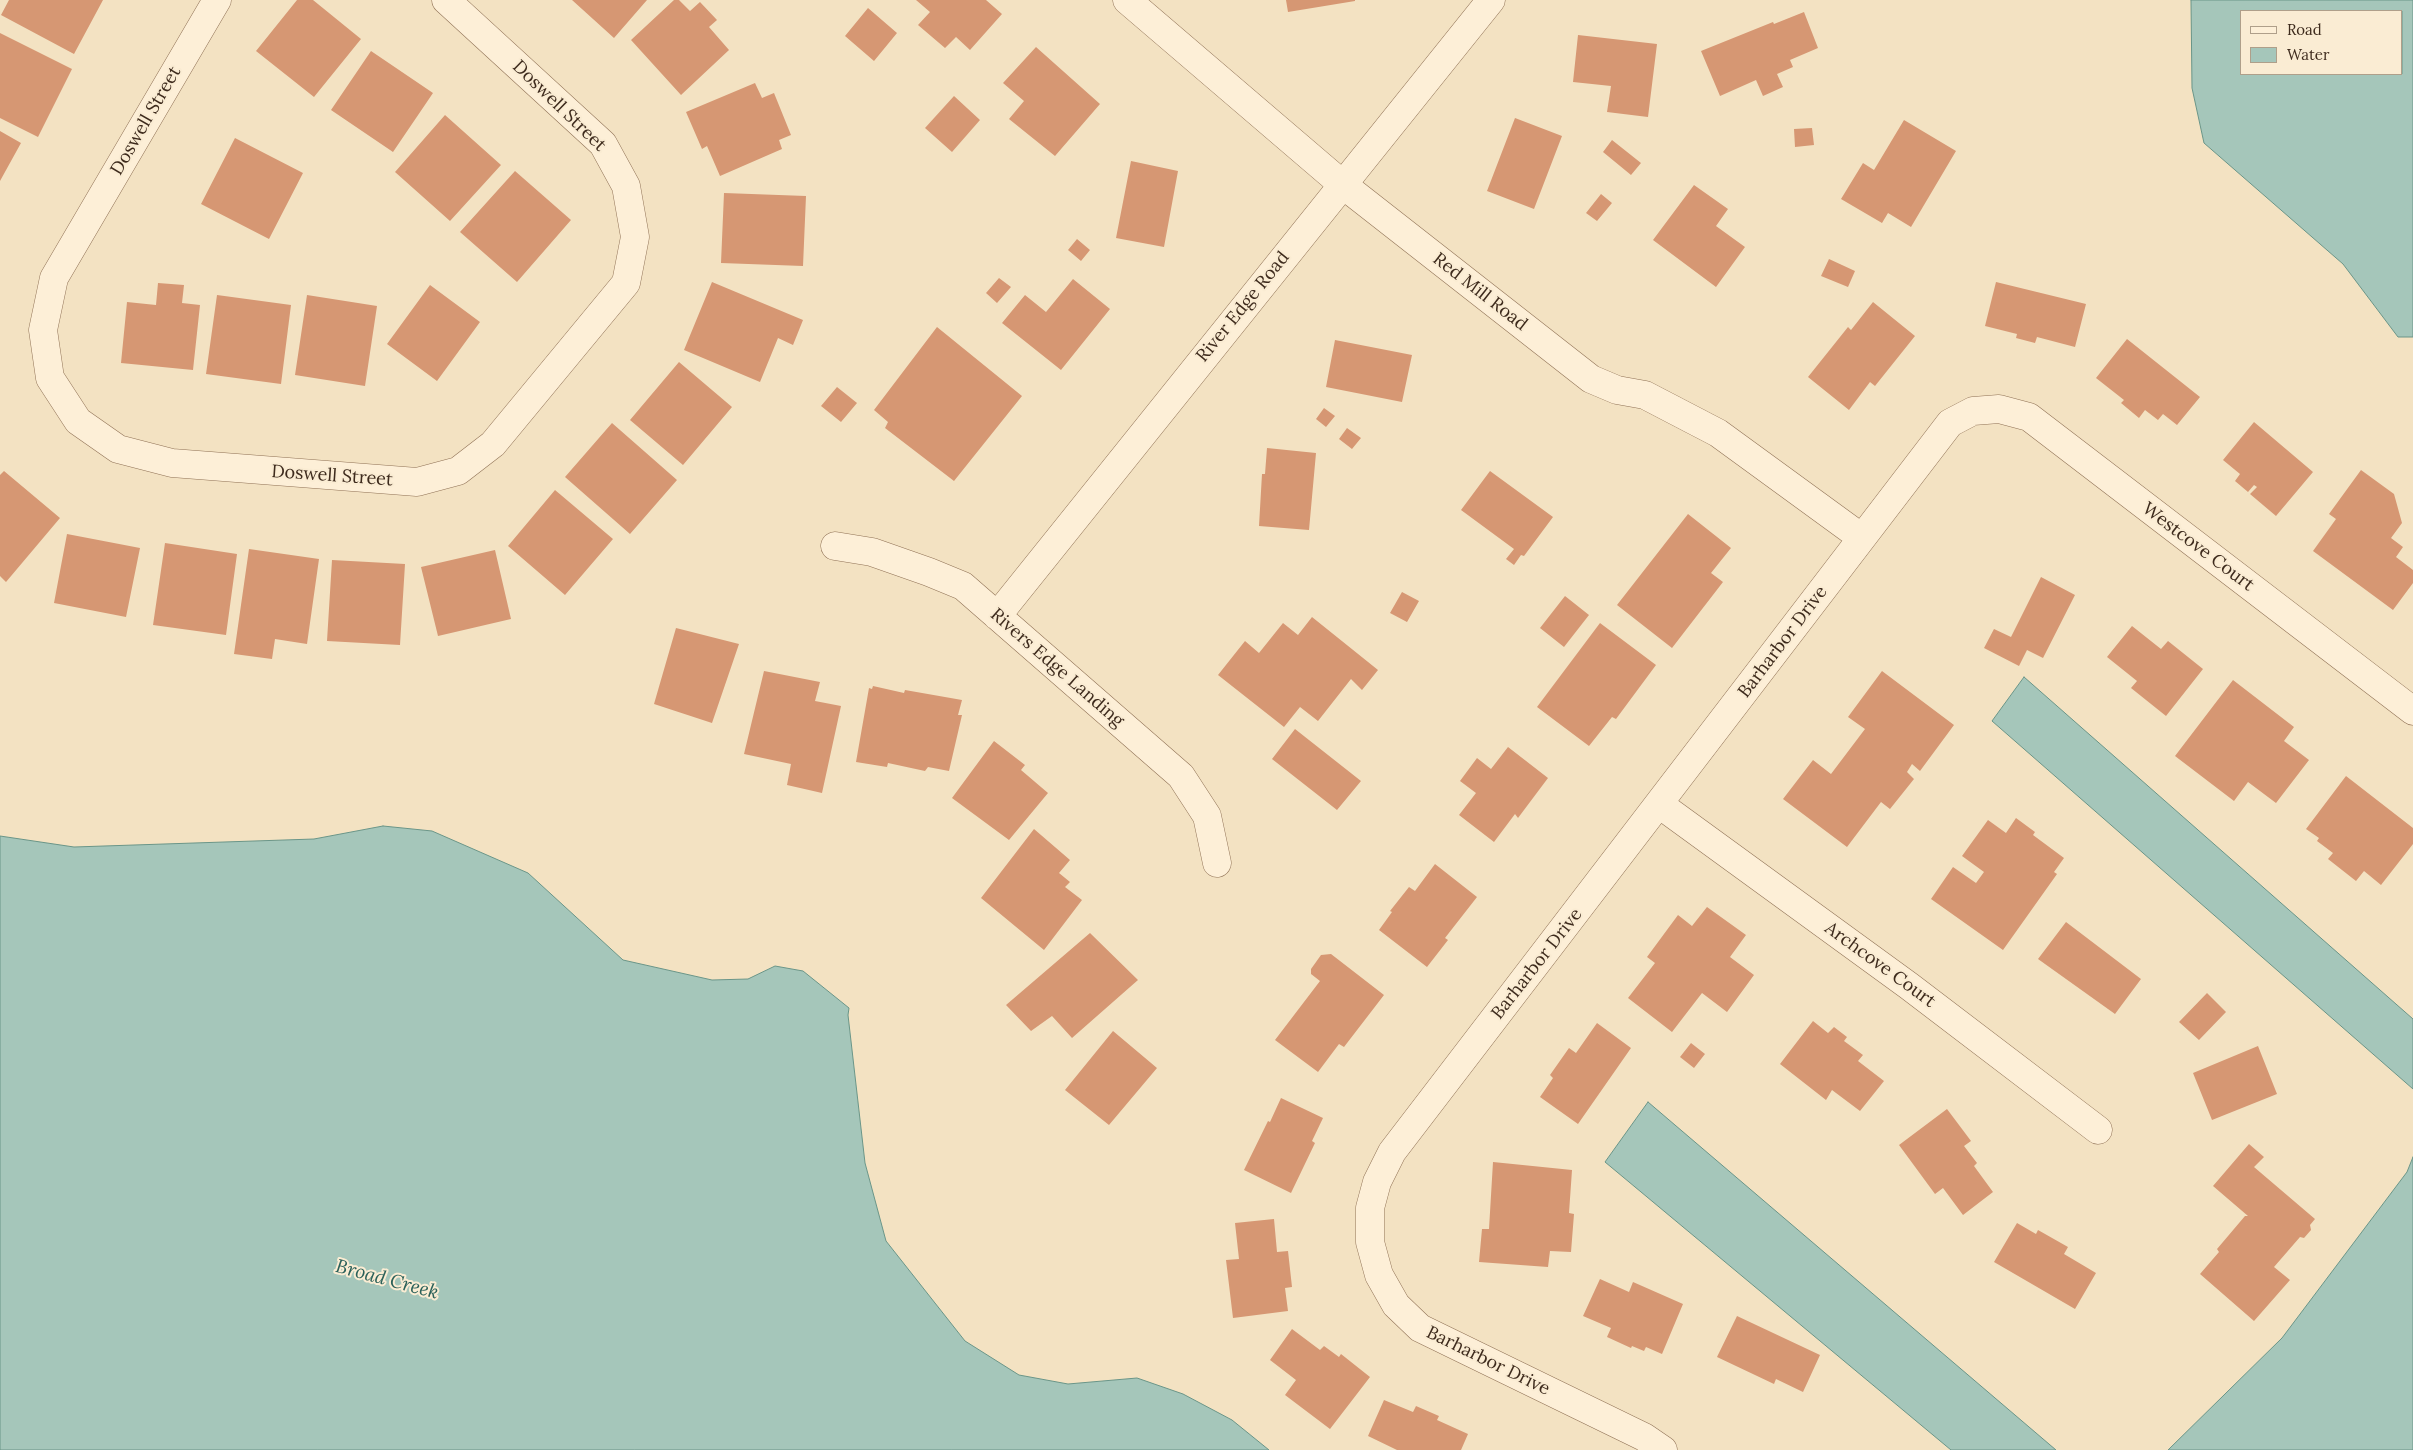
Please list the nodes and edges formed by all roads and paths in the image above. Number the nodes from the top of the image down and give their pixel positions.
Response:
1 (217, 0) edge
2 (446, 0) edge
3 (1128, 0) edge
4 (1491, 0) edge
5 (1342, 184) junction
6 (1973, 411) joint
7 (1862, 538) junction
8 (835, 546) dead end
9 (997, 616) junction
10 (2413, 711) edge
11 (1659, 804) junction
12 (1217, 863) dead end
13 (2098, 1130) dead end
14 (1663, 1450) edge

1 - 2 street, Doswell Street
3 - 5 street, Red Mill Road
4 - 5 street, River Edge Road
5 - 7 street, Red Mill Road
5 - 9 street, River Edge Road
6 - 7 street, Barharbor Drive
6 - 10 street, Westcove Court
7 - 11 street, Barharbor Drive
8 - 9 street, Rivers Edge Landing
9 - 12 street, Rivers Edge Landing
11 - 13 street, Archcove Court
11 - 14 street, Barharbor Drive

